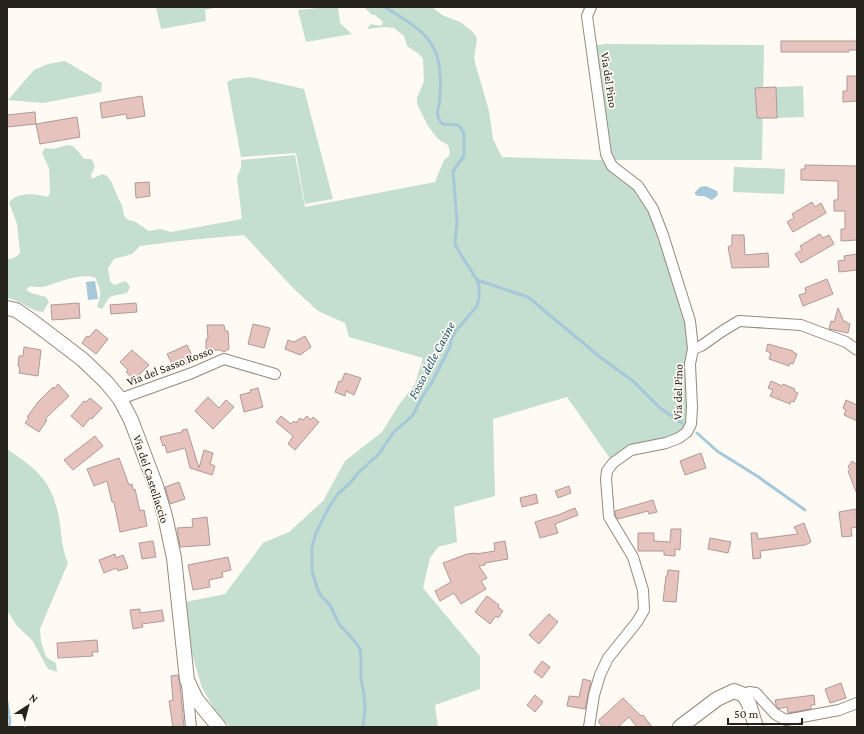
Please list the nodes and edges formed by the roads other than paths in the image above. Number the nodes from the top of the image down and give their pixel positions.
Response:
1 (591, 7) edge
2 (7, 308) edge
3 (693, 349) junction
4 (857, 350) edge
5 (275, 374) dead end
6 (120, 399) junction
7 (744, 695) junction
8 (857, 703) edge
9 (192, 704) junction
10 (215, 726) edge
11 (191, 727) edge
12 (589, 727) edge
13 (680, 727) edge
14 (756, 727) edge

1 - 3 street, Via del Pino
2 - 6 street, Via del Castellaccio
3 - 4 street
3 - 12 street, Via del Pino
5 - 6 street, Via del Sasso Rosso
6 - 9 street, Via del Castellaccio
7 - 8 street
7 - 13 street
7 - 14 street
9 - 10 street, Via del Castellaccio
9 - 11 street

